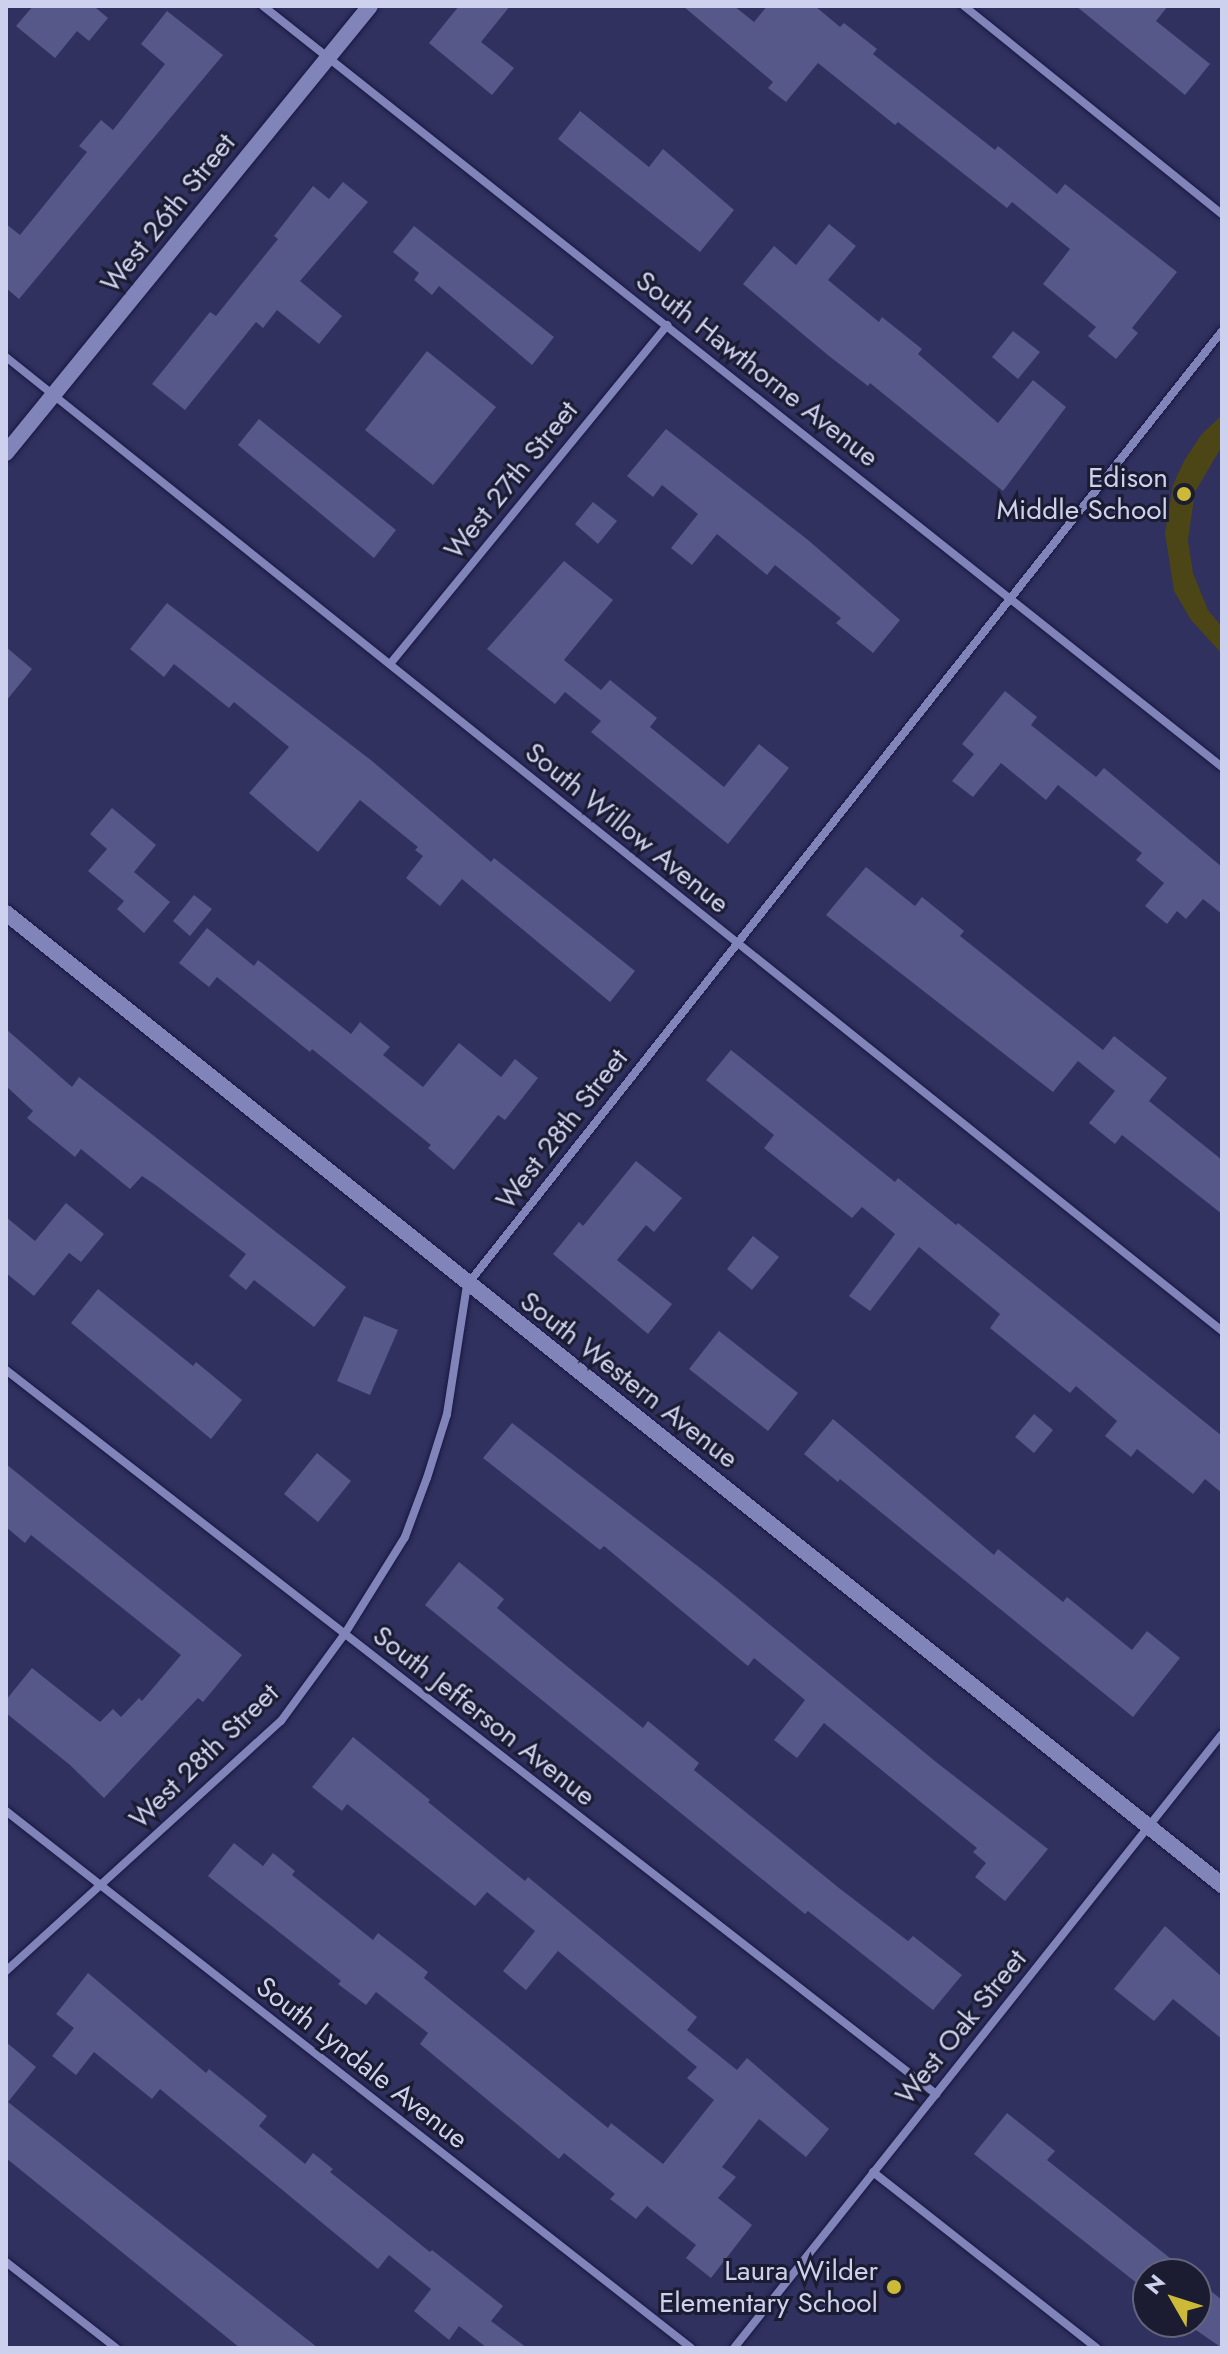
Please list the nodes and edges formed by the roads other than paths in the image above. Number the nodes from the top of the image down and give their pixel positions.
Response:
1 (263, 6) edge
2 (370, 6) edge
3 (964, 6) edge
4 (327, 60) junction
5 (1222, 214) edge
6 (667, 325) junction
7 (1222, 331) edge
8 (6, 357) edge
9 (52, 396) junction
10 (6, 453) edge
11 (1010, 597) junction
12 (390, 664) junction
13 (1222, 767) edge
14 (6, 913) edge
15 (735, 944) junction
16 (467, 1285) junction
17 (1222, 1331) edge
18 (6, 1370) edge
19 (344, 1635) junction
20 (1222, 1734) edge
21 (6, 1811) edge
22 (1148, 1827) junction
23 (99, 1885) junction
24 (1222, 1885) edge
25 (6, 1971) edge
26 (936, 2094) junction
27 (873, 2172) junction
28 (6, 2262) edge
29 (116, 2348) edge
30 (691, 2348) edge
31 (734, 2348) edge
32 (1097, 2348) edge

1 - 4 street, South Hawthorne Avenue
2 - 4 street, West 26th Street
3 - 5 street
4 - 6 street, South Hawthorne Avenue
4 - 9 street, West 26th Street
6 - 11 street, South Hawthorne Avenue
6 - 12 street, West 27th Street
7 - 11 street, West 28th Street
8 - 9 street, South Willow Avenue
9 - 10 street, West 26th Street
9 - 12 street, South Willow Avenue
11 - 13 street, South Hawthorne Avenue
11 - 15 street, West 28th Street
12 - 15 street, South Willow Avenue
14 - 16 street, South Western Avenue
15 - 16 street, West 28th Street
15 - 17 street, South Willow Avenue
16 - 19 street, West 28th Street
16 - 22 street, South Western Avenue
18 - 19 street, South Jefferson Avenue
19 - 23 street, West 28th Street
19 - 26 street, South Jefferson Avenue
20 - 22 street, West Oak Street
21 - 23 street, South Lyndale Avenue
22 - 24 street, South Western Avenue
22 - 26 street, West Oak Street
23 - 25 street, West 28th Street
23 - 30 street, South Lyndale Avenue
26 - 27 street, West Oak Street
27 - 31 street, West Oak Street
27 - 32 street
28 - 29 street

